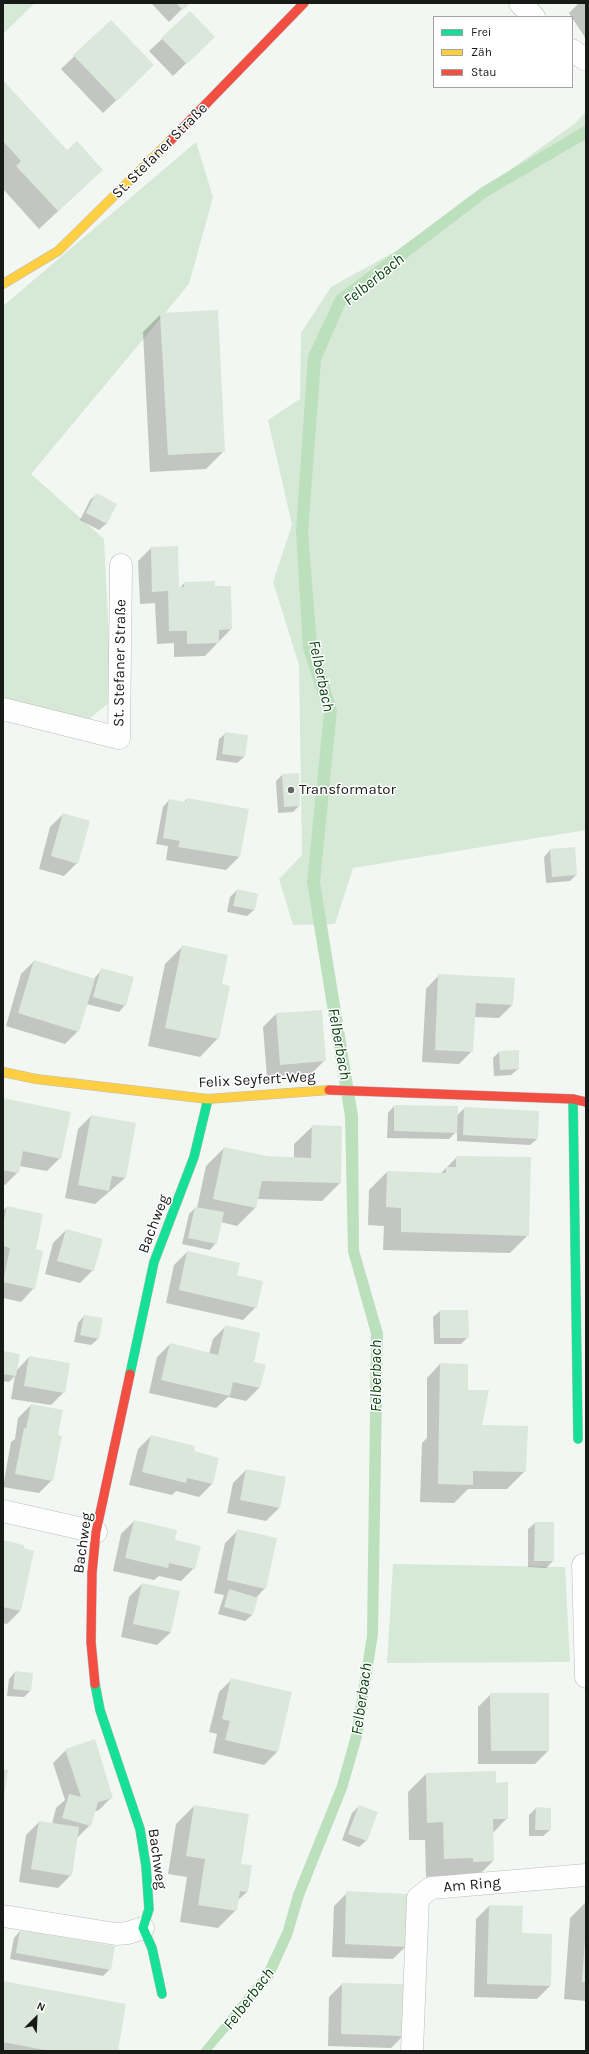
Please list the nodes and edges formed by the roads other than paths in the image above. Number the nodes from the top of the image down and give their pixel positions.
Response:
1 (304, 3) edge
2 (520, 3) edge
3 (533, 16) edge
4 (573, 51) edge
5 (586, 60) edge
6 (3, 284) edge
7 (121, 565) dead end
8 (3, 709) edge
9 (3, 1072) edge
10 (208, 1099) junction
11 (573, 1099) junction
12 (586, 1102) edge
13 (578, 1439) dead end
14 (3, 1511) edge
15 (96, 1532) junction
16 (583, 1565) dead end
17 (586, 1677) edge
18 (586, 1875) edge
19 (3, 1916) edge
20 (143, 1928) junction
21 (162, 1994) dead end
22 (412, 2051) edge

1 - 6 street, St. Stefaner Straße
2 - 3 street
4 - 5 street
7 - 8 street, St. Stefaner Straße
9 - 10 street, Felix Seyfert-Weg
10 - 11 street, Felix Seyfert-Weg
10 - 15 street, Bachweg
11 - 12 street, Felix Seyfert-Weg
11 - 13 street
14 - 15 street
15 - 20 street, Bachweg
16 - 17 street
18 - 22 street, Am Ring
19 - 20 street
20 - 21 street

